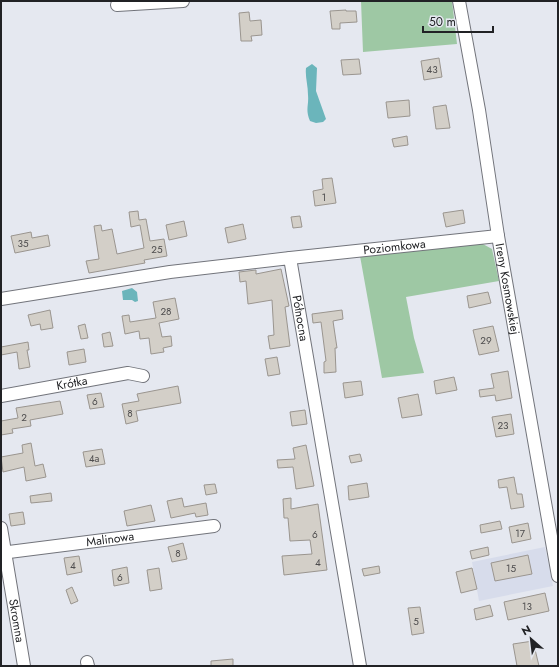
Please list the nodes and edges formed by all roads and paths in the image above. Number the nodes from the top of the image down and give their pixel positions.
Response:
1 (183, 1) edge
2 (459, 1) edge
3 (117, 5) dead end
4 (498, 236) junction
5 (290, 258) junction
6 (1, 299) edge
7 (143, 376) dead end
8 (1, 396) edge
9 (214, 526) dead end
10 (1, 528) edge
11 (3, 553) edge
12 (558, 576) edge
13 (24, 666) edge
14 (360, 666) edge

1 - 3 street
2 - 4 street, Ireny Kosmowskiej
4 - 5 street, Poziomkowa
4 - 12 street, Ireny Kosmowskiej
5 - 6 street
5 - 14 street, Północna
7 - 8 street, Krótka
9 - 11 street, Malinowa
10 - 11 street, Skromna
11 - 13 street, Skromna

